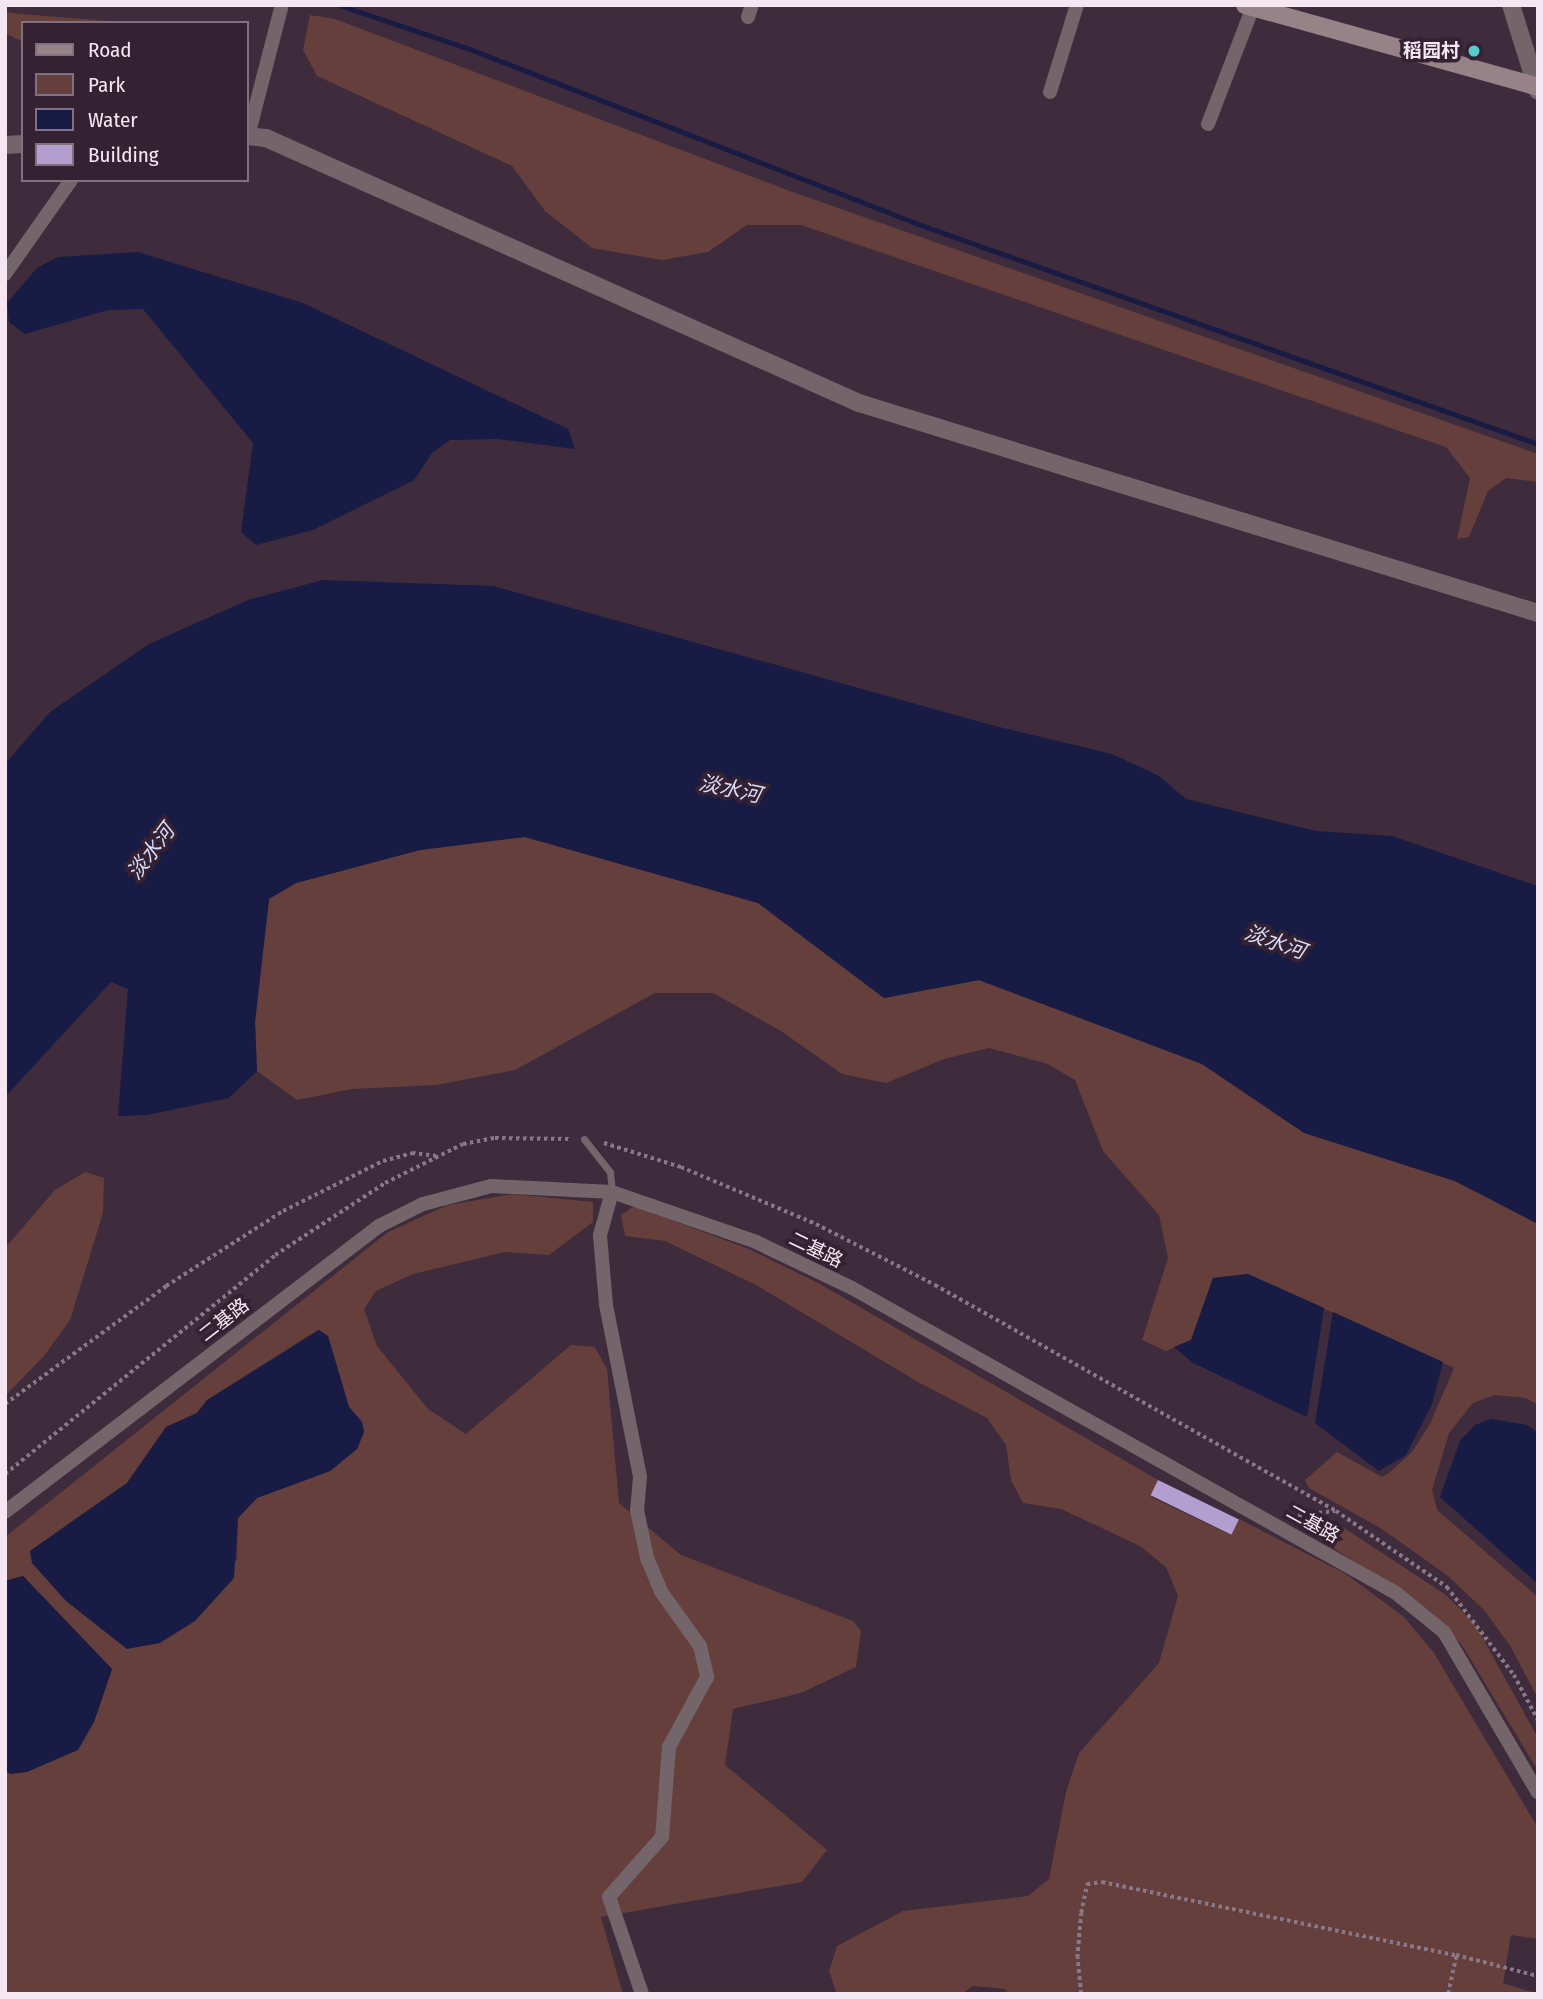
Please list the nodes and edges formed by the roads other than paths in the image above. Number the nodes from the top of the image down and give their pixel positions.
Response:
1 (1077, 5) edge
2 (1511, 5) edge
3 (1249, 6) edge
4 (282, 8) edge
5 (1537, 88) edge
6 (1050, 92) dead end
7 (1208, 124) dead end
8 (248, 132) edge
9 (248, 136) edge
10 (70, 182) edge
11 (5, 274) edge
12 (1538, 613) edge
13 (584, 1139) road end
14 (612, 1192) junction
15 (5, 1512) edge
16 (1538, 1793) edge
17 (642, 1994) edge

1 - 6 street
2 - 5 street
3 - 5 main road
3 - 7 street
4 - 8 street
9 - 12 street
10 - 11 street
13 - 14 lane
14 - 15 street, 二基路
14 - 16 street, 二基路
14 - 17 street

